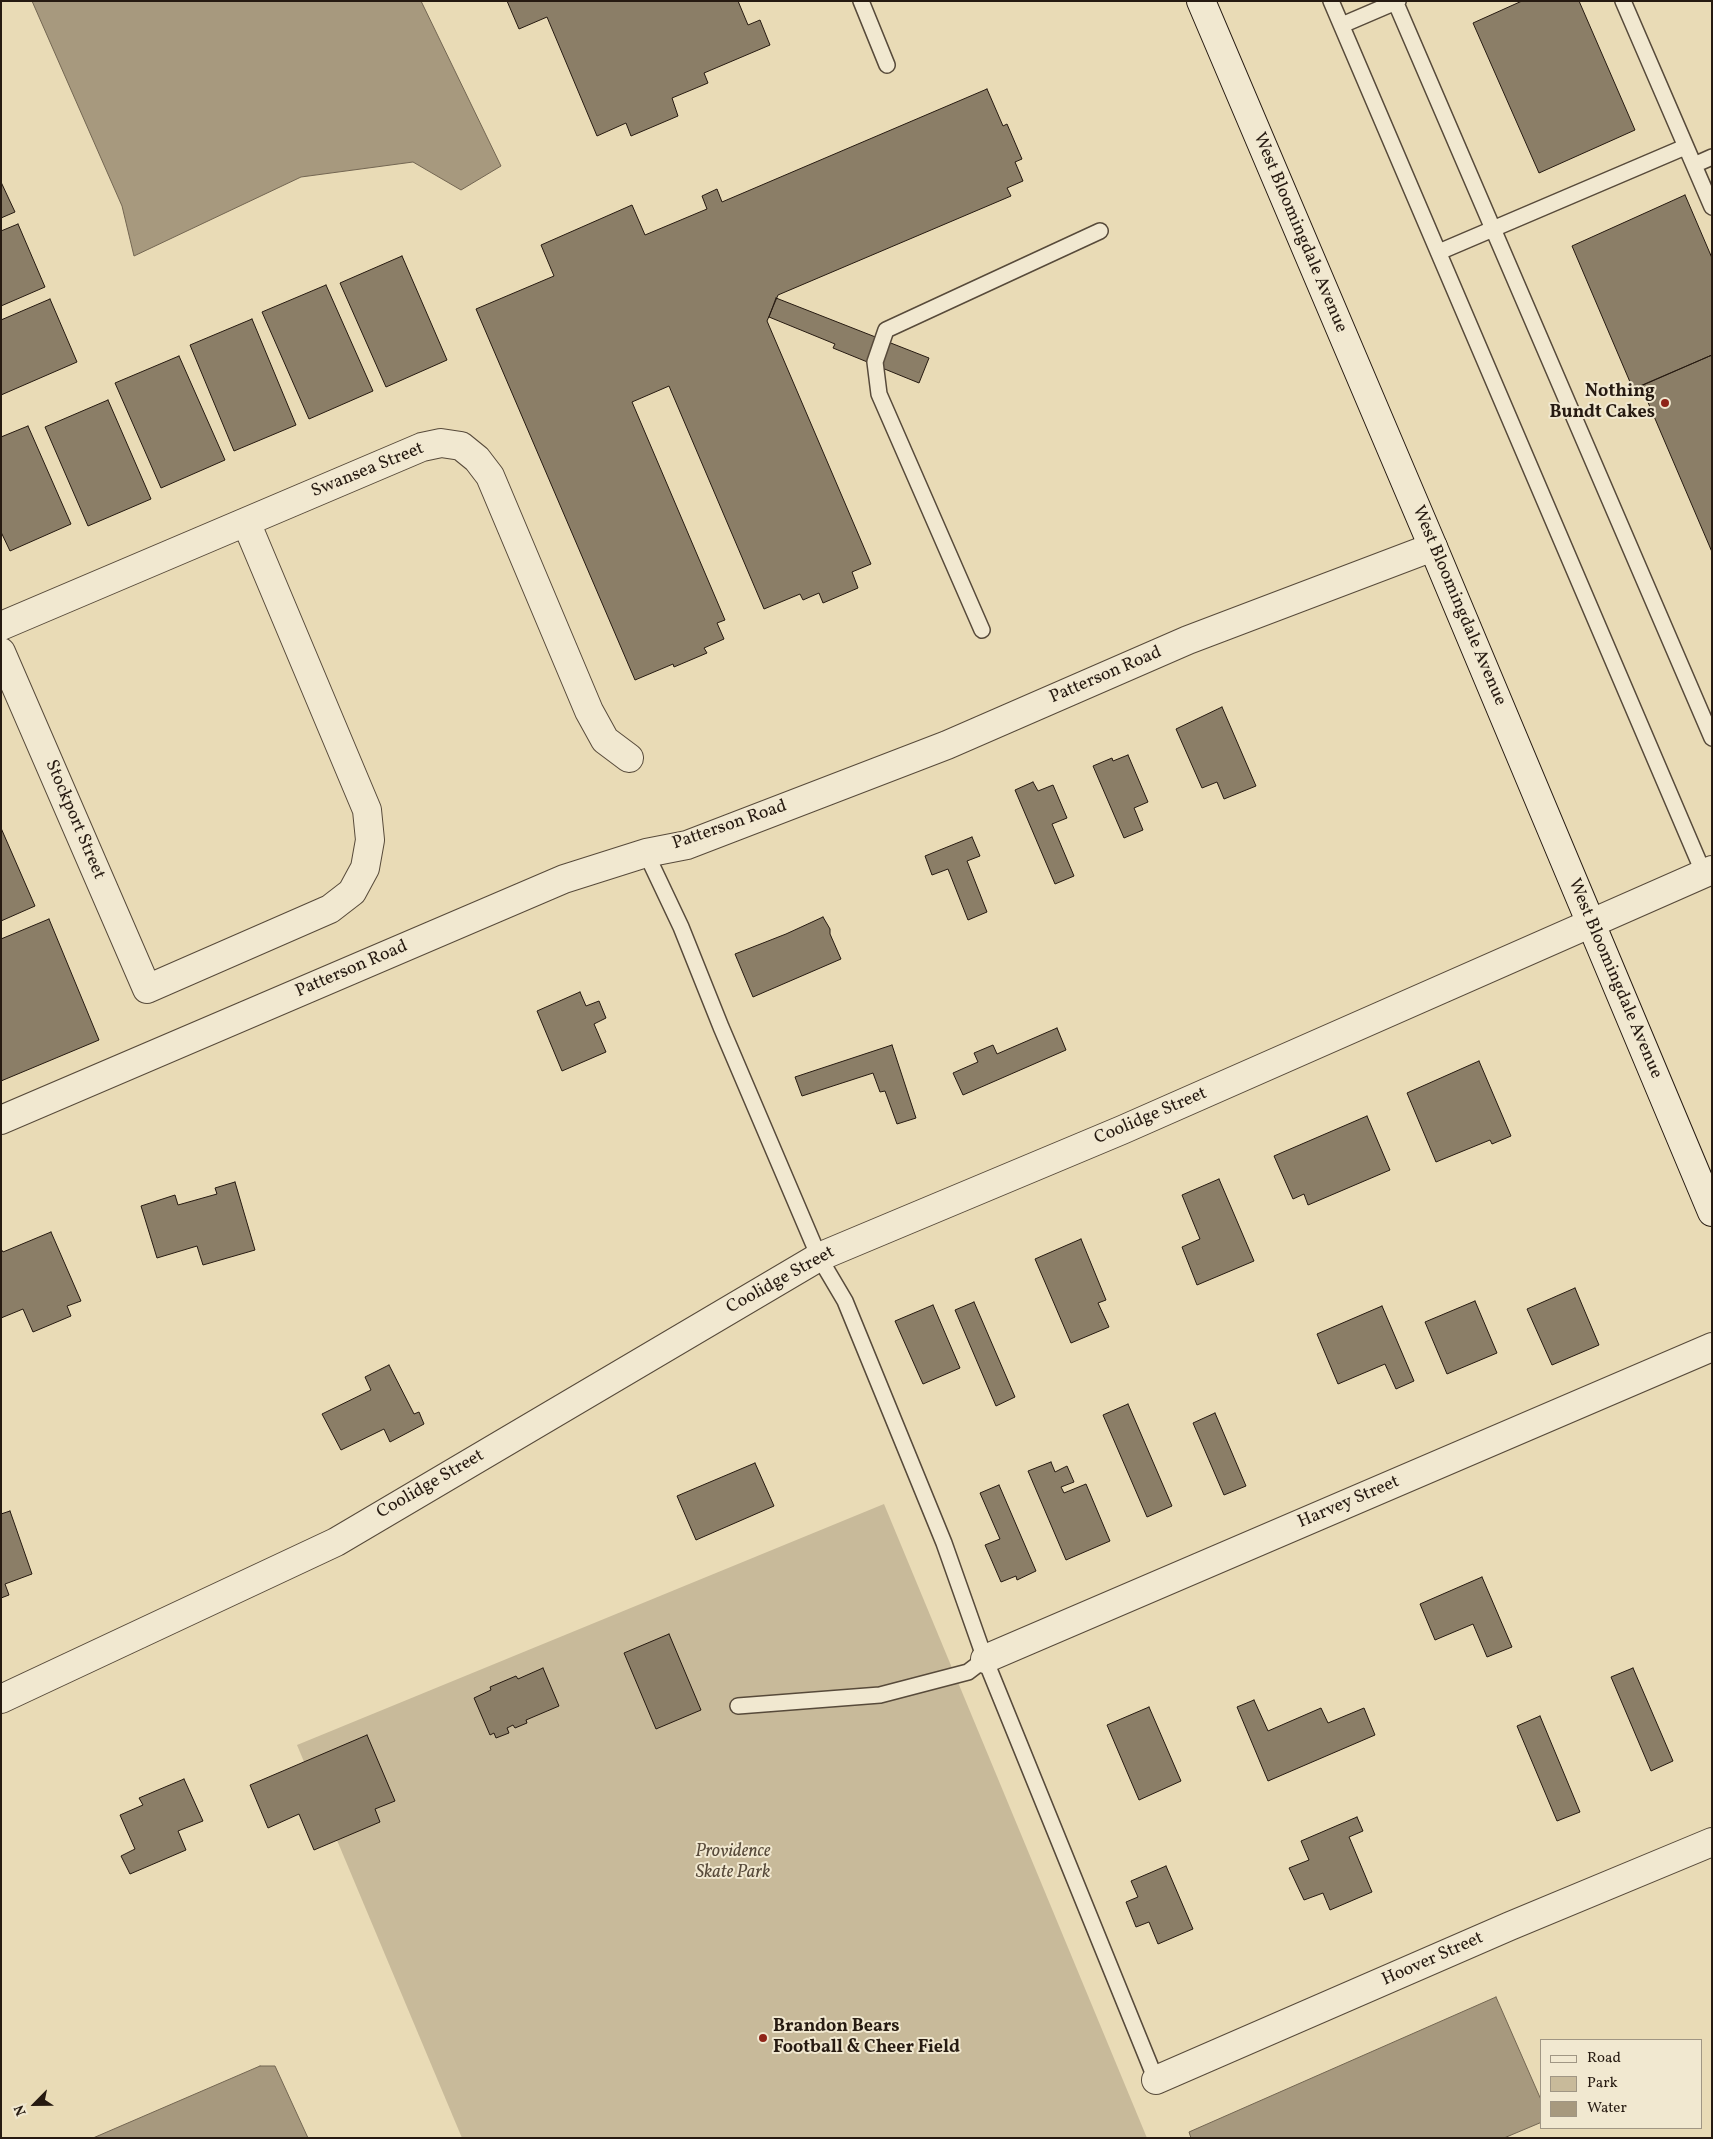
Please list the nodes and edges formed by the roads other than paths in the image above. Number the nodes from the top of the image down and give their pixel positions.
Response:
1 (861, 1) edge
2 (1201, 1) edge
3 (1331, 1) edge
4 (1623, 1) edge
5 (1396, 2) edge
6 (1342, 25) junction
7 (887, 65) dead end
8 (1685, 147) junction
9 (1712, 157) edge
10 (1694, 165) junction
11 (1712, 207) edge
12 (1493, 229) junction
13 (1100, 231) dead end
14 (1438, 252) junction
15 (246, 522) junction
16 (1433, 547) junction
17 (1, 626) edge
18 (982, 630) dead end
19 (1, 652) edge
20 (1712, 738) edge
21 (629, 758) dead end
22 (646, 853) junction
23 (1708, 872) edge
24 (1591, 923) junction
25 (1, 1120) edge
26 (1712, 1212) edge
27 (819, 1257) junction
28 (1712, 1347) edge
29 (985, 1659) junction
30 (1, 1699) edge
31 (738, 1706) dead end
32 (1712, 1842) edge
33 (1156, 2080) joint

1 - 7 lane
2 - 16 street, West Bloomingdale Avenue
3 - 6 lane
4 - 8 lane
5 - 6 lane
5 - 12 lane
6 - 14 lane
8 - 10 lane
8 - 12 lane
9 - 10 lane
10 - 11 lane
12 - 14 lane
12 - 20 lane
13 - 18 lane
14 - 23 lane
15 - 17 street, Swansea Street
15 - 19 street, Stockport Street
15 - 21 street, Swansea Street
16 - 22 street, Patterson Road
16 - 24 street, West Bloomingdale Avenue
22 - 25 street, Patterson Road
22 - 27 lane
23 - 24 street, Coolidge Street
24 - 26 street, West Bloomingdale Avenue
24 - 27 street, Coolidge Street
27 - 29 lane
27 - 30 street, Coolidge Street
28 - 29 street, Harvey Street
29 - 31 lane
29 - 33 lane
32 - 33 street, Hoover Street

